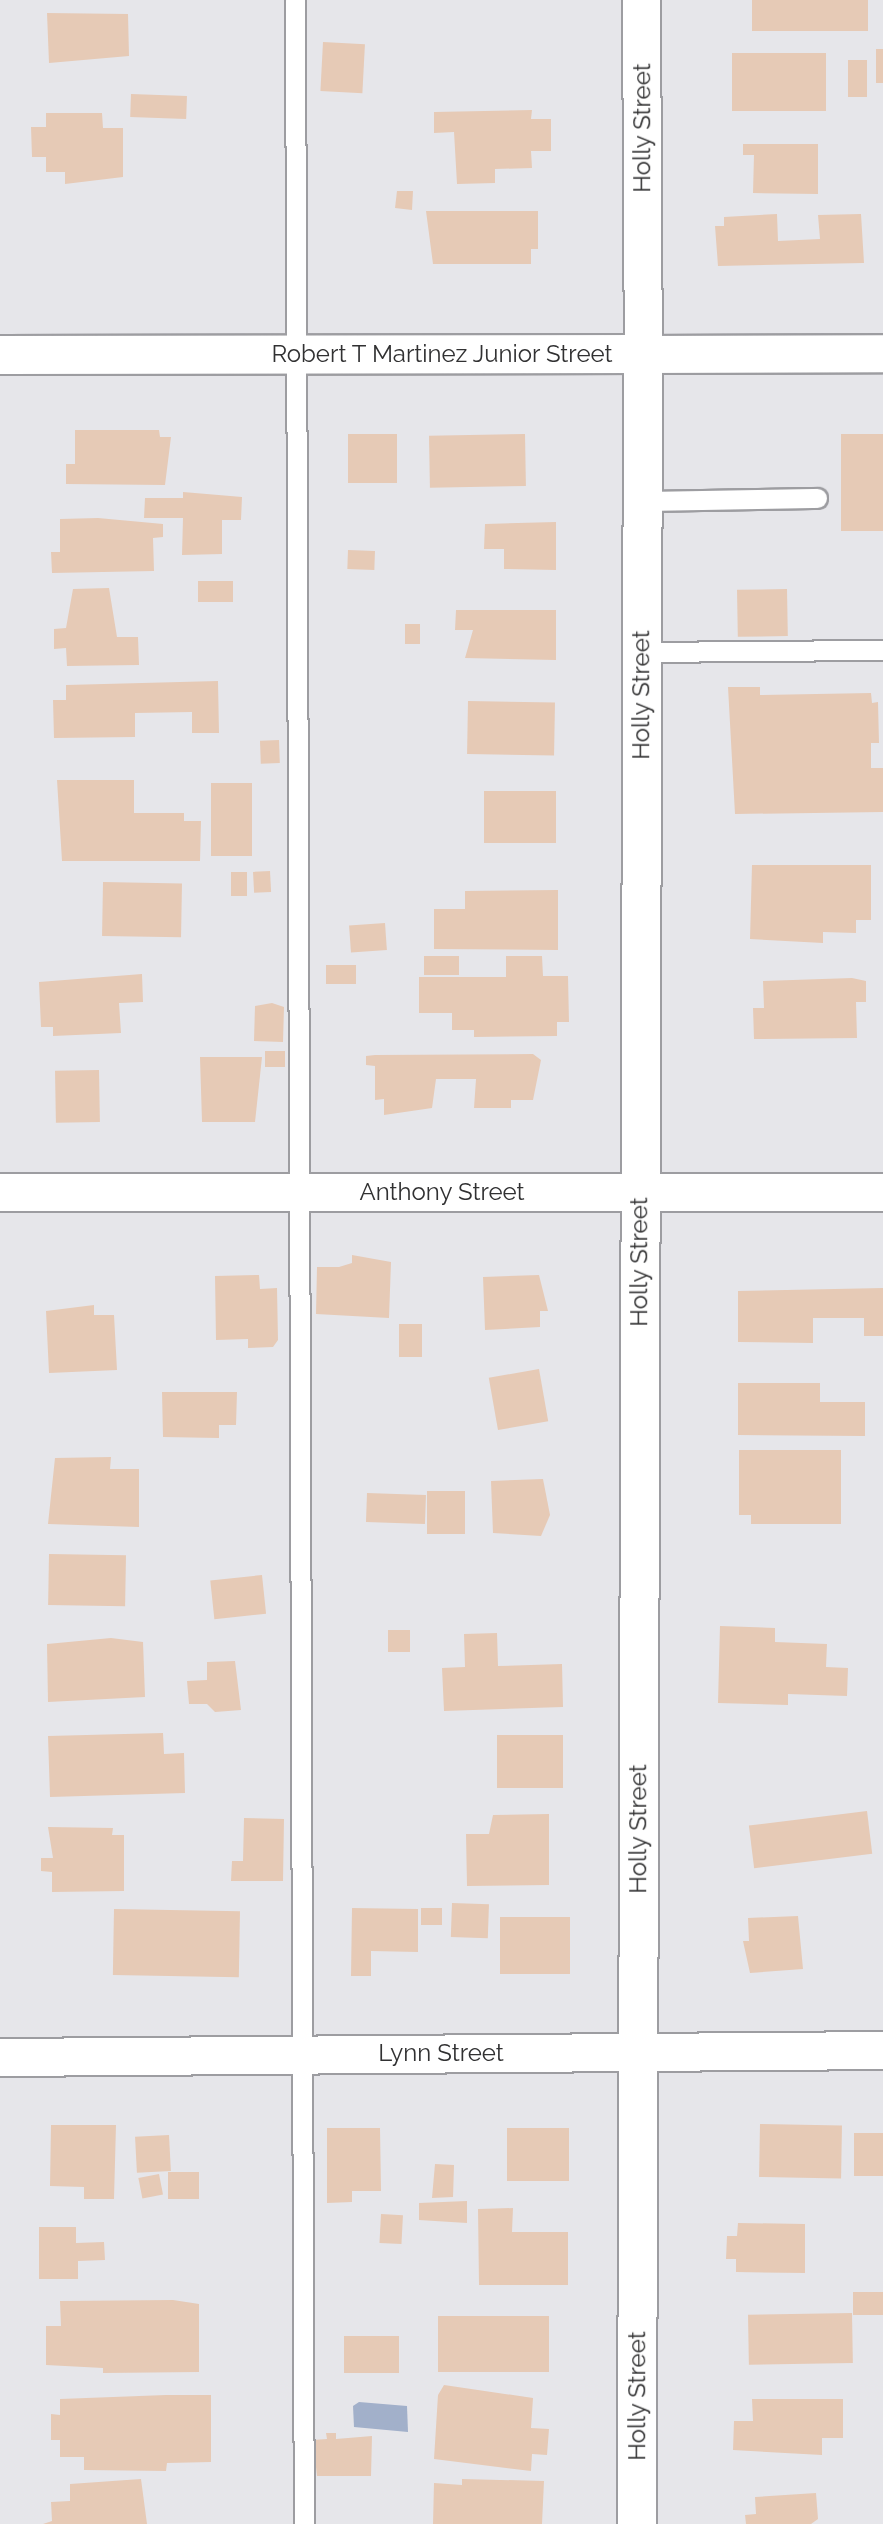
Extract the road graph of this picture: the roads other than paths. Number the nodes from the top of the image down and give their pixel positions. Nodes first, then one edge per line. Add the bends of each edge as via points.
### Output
1 (295, 0) edge
2 (641, 0) edge
3 (883, 353) edge
4 (643, 354) junction
5 (0, 355) edge
6 (296, 355) junction
7 (817, 498) dead end
8 (642, 500) junction
9 (883, 650) edge
10 (642, 652) junction
11 (0, 1192) edge
12 (300, 1192) junction
13 (883, 1192) edge
14 (639, 1193) junction
15 (883, 2050) edge
16 (301, 2052) junction
17 (638, 2054) junction
18 (0, 2057) edge
19 (304, 2524) edge
20 (637, 2524) edge

1 - 6 lane
2 - 4 street, Holly Street
3 - 4 street, Robert T Martinez Junior Street
4 - 6 street, Robert T Martinez Junior Street
4 - 8 street, Holly Street
5 - 6 street, Robert T Martinez Junior Street
6 - 12 lane
7 - 8 lane
8 - 10 street, Holly Street
9 - 10 lane
10 - 14 street, Holly Street
11 - 12 street, Anthony Street
12 - 14 street, Anthony Street
12 - 16 lane
13 - 14 street, Anthony Street
14 - 17 street, Holly Street
15 - 17 street, Lynn Street
16 - 17 street, Lynn Street
16 - 18 street, Lynn Street
16 - 19 lane
17 - 20 street, Holly Street

